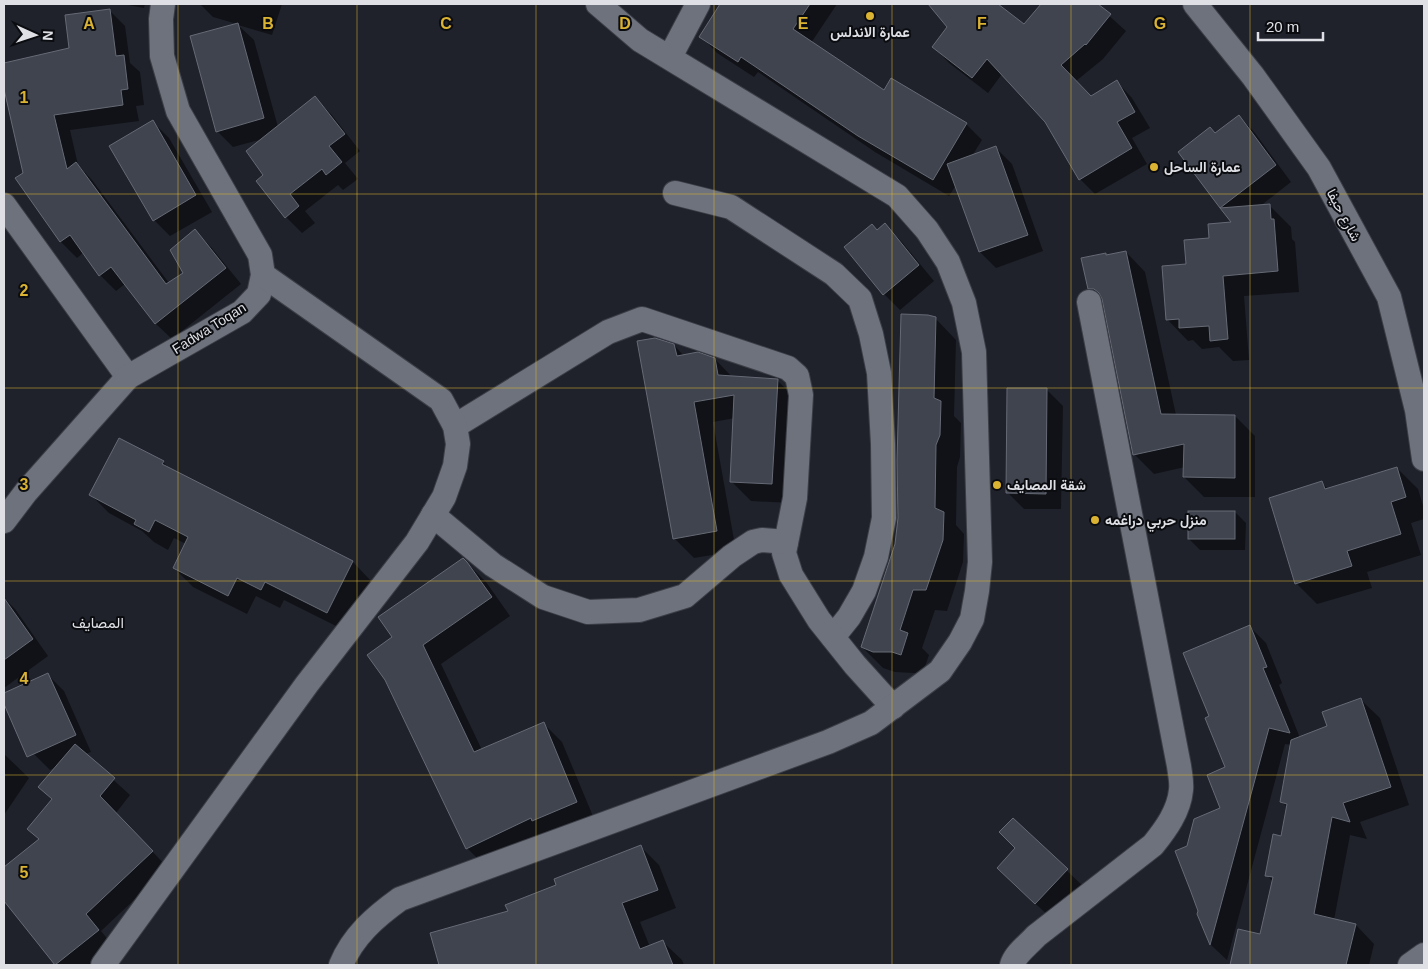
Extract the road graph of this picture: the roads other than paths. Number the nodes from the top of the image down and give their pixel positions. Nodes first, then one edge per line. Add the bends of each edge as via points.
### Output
1 (163, 4) edge
2 (598, 4) edge
3 (698, 4) edge
4 (1195, 4) edge
5 (670, 57) junction
6 (675, 192) dead end
7 (4, 205) edge
8 (12, 228) edge
9 (263, 275) junction
10 (1089, 302) dead end
11 (128, 377) junction
12 (456, 426) junction
13 (1424, 458) edge
14 (433, 515) junction
15 (4, 521) edge
16 (786, 542) junction
17 (833, 637) junction
18 (893, 707) junction
19 (1424, 955) edge
20 (103, 965) edge
21 (340, 965) edge
22 (1012, 965) edge
23 (1410, 965) edge

1 - 9 street via 162,56 178,111 260,255
2 - 5 street via 640,40
3 - 5 street
4 - 13 street, شارع حيفا via 1253,76 1319,168 1389,297 1417,410
5 - 18 street via 897,196 927,230 948,262 964,303 974,352 980,562 977,591 972,619 940,671
6 - 17 street via 731,207 834,274 860,299 872,334 879,373 884,518 876,558 864,591
7 - 8 street
8 - 11 street
9 - 11 street, Fadwa Toqan via 259,294 242,312
9 - 12 street via 441,400
10 - 22 street via 1181,790 1167,828 1153,845 1036,936 1021,950
11 - 15 street, Fadwa Toqan
12 - 14 street via 455,466 444,497
12 - 16 street via 608,332 642,319 788,368 797,376 801,395 795,498
14 - 16 street via 493,565 543,597 588,612 638,610 686,596 753,542
14 - 20 street via 417,542 307,684
16 - 17 street via 784,553 791,575
17 - 18 street
18 - 21 street via 871,724 828,742 400,899 355,939
19 - 23 street

